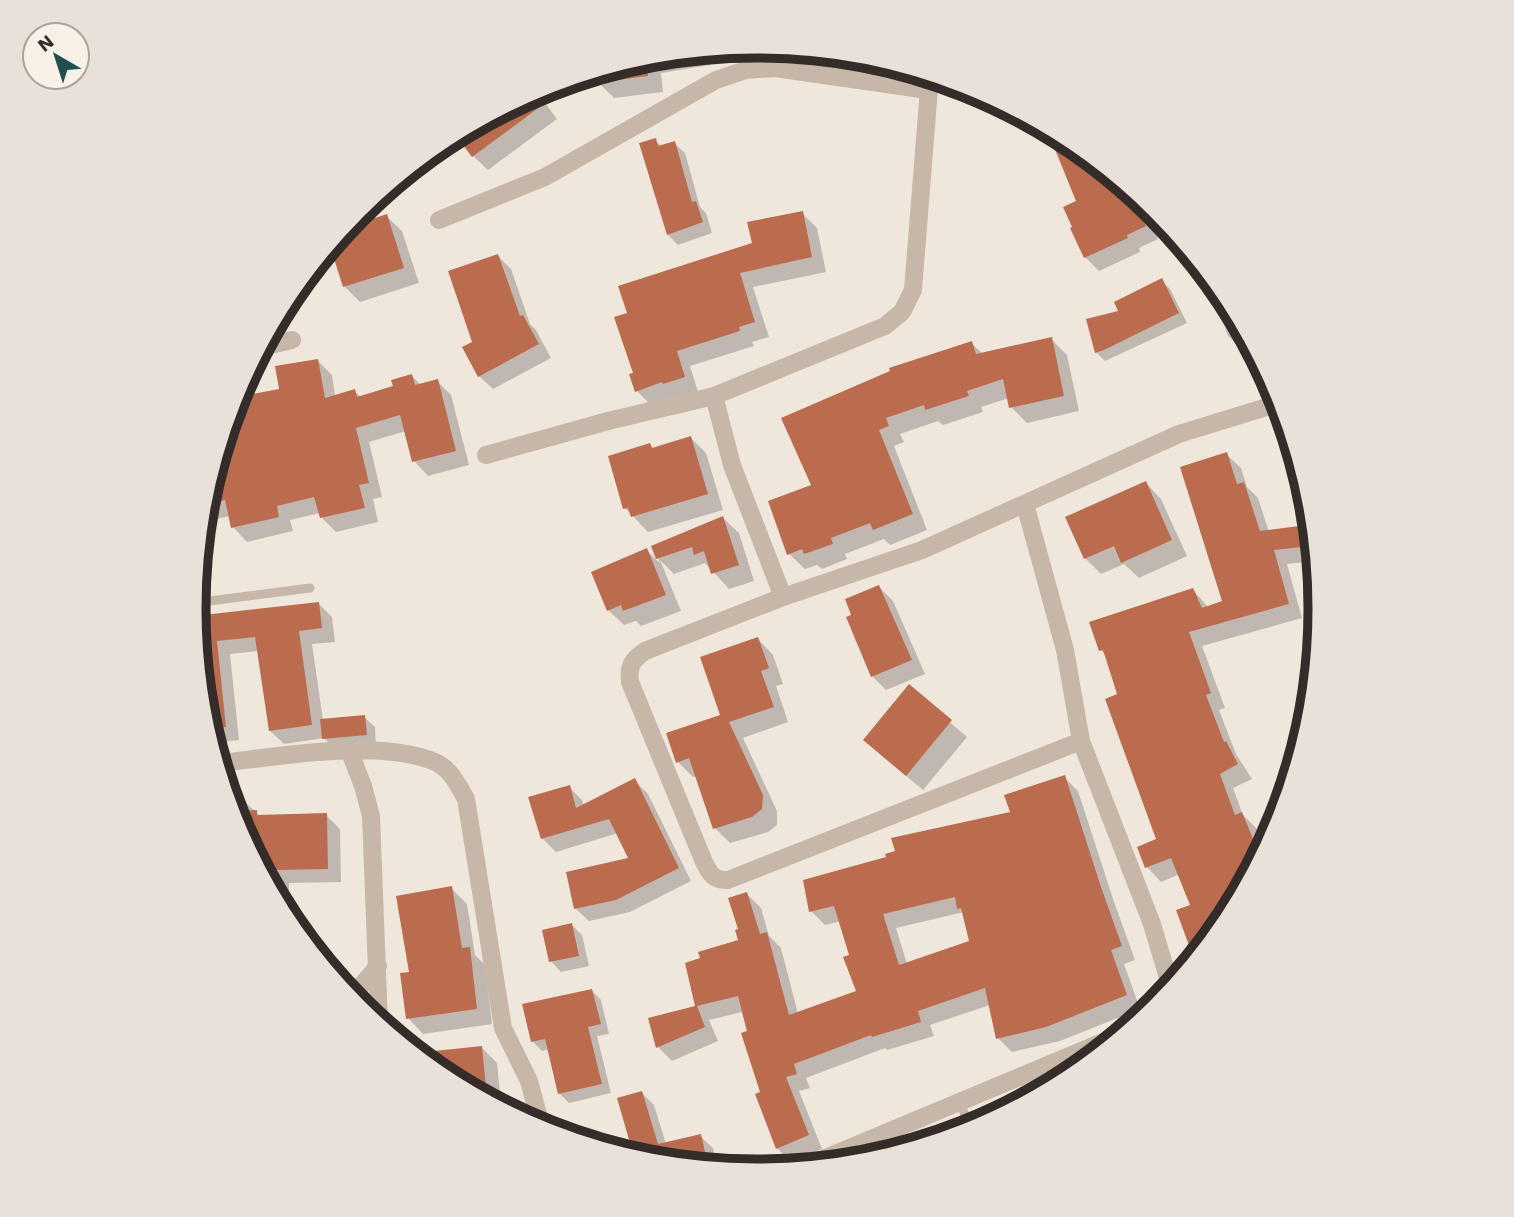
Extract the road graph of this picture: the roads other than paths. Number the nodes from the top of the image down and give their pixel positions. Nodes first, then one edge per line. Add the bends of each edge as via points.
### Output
1 (916, 82) edge
2 (929, 85) edge
3 (439, 220) dead end
4 (292, 340) dead end
5 (274, 344) edge
6 (714, 396) junction
7 (1270, 409) edge
8 (486, 455) dead end
9 (1025, 504) junction
10 (310, 588) dead end
11 (783, 597) junction
12 (206, 601) edge
13 (1081, 741) junction
14 (349, 750) junction
15 (228, 763) edge
16 (378, 966) junction
17 (1167, 976) edge
18 (359, 988) edge
19 (379, 1008) edge
20 (1086, 1049) edge
21 (960, 1103) junction
22 (538, 1113) edge
23 (966, 1118) edge
24 (836, 1154) edge

1 - 3 street via 775,68 746,70 716,79 545,177
2 - 6 street via 913,290 902,312 885,326
4 - 5 street
6 - 8 street
6 - 11 street via 732,465
7 - 9 street via 1179,434
9 - 11 street via 922,550
9 - 13 street via 1065,650
10 - 12 lane
11 - 13 street via 645,651 629,669 630,682 715,879 728,880
13 - 17 street
14 - 15 street
14 - 16 street via 371,816
14 - 22 street via 405,754 437,762 451,774 466,799 503,1028 529,1081
16 - 18 street
16 - 19 street
20 - 21 street
21 - 23 lane
21 - 24 street

